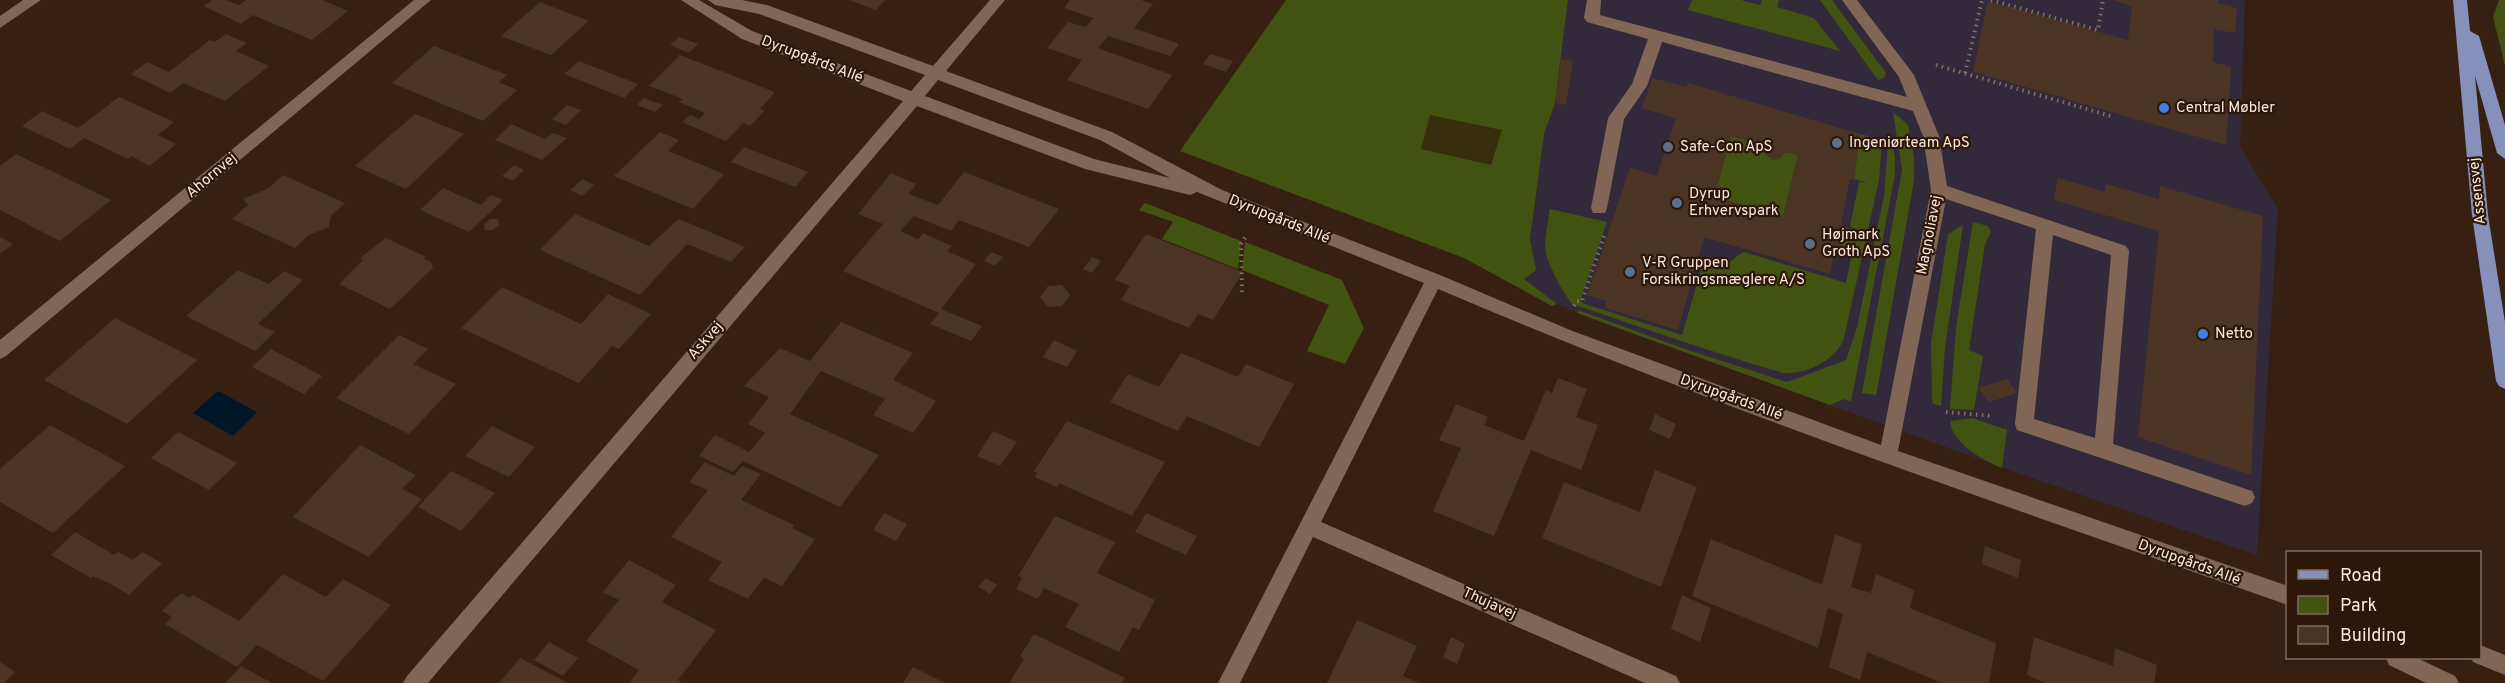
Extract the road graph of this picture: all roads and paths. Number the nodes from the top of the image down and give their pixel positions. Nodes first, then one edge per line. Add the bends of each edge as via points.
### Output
1 (25, 0) edge
2 (34, 0) edge
3 (424, 0) edge
4 (688, 0) edge
5 (715, 0) edge
6 (998, 0) edge
7 (1594, 0) edge
8 (1849, 0) edge
9 (1982, 0) edge
10 (1991, 0) edge
11 (2103, 0) edge
12 (2461, 0) edge
13 (0, 21) edge
14 (1657, 35) junction
15 (1931, 63) dead end
16 (936, 73) junction
17 (1965, 74) junction
18 (914, 99) junction
19 (1921, 107) junction
20 (2114, 117) dead end
21 (2505, 153) edge
22 (1939, 190) junction
23 (1215, 195) junction
24 (1599, 208) joint
25 (1259, 212) junction
26 (2045, 226) junction
27 (1434, 280) junction
28 (1242, 291) dead end
29 (1568, 314) dead end
30 (0, 351) edge
31 (2505, 381) edge
32 (1946, 412) dead end
33 (2024, 424) junction
34 (2103, 449) junction
35 (1888, 456) junction
36 (2244, 497) dead end
37 (1309, 526) junction
38 (2253, 586) junction
39 (2286, 595) edge
40 (2286, 602) edge
41 (2481, 655) edge
42 (2400, 659) edge
43 (2505, 664) edge
44 (414, 683) edge
45 (1229, 683) edge
46 (1669, 683) edge
47 (2448, 683) edge

1 - 13 street
2 - 13 street
3 - 30 street, Ahornvej
4 - 18 street, Dyrupgårds Allé via 747,35
5 - 16 street, Dyrupgårds Allé via 762,9
6 - 16 street, Askvej
7 - 14 street via 1592,18
8 - 19 street, Magnoliavej via 1906,75
9 - 17 path
10 - 11 path via 2098,30
12 - 21 main road, Assensvej
12 - 31 main road, Assensvej via 2480,215
14 - 19 street
14 - 24 street via 1639,87 1616,118
15 - 17 path
16 - 18 street, Askvej
16 - 23 street, Dyrupgårds Allé via 1106,136
17 - 20 path
18 - 23 street, Dyrupgårds Allé via 1091,165
18 - 44 street, Askvej
19 - 22 street, Magnoliavej via 1931,136
22 - 26 street
22 - 35 street, Magnoliavej
23 - 25 street, Dyrupgårds Allé
24 - 29 path via 1610,222 1582,301 1577,301
25 - 27 street, Dyrupgårds Allé
25 - 28 path via 1242,244
26 - 33 street
26 - 34 street via 2120,251
27 - 35 street, Dyrupgårds Allé via 1564,335
27 - 37 street
32 - 33 path via 1984,414
33 - 34 street
34 - 36 street
35 - 38 street, Dyrupgårds Allé
37 - 45 street
37 - 46 street, Thujavej
38 - 39 street, Dyrupgårds Allé
38 - 40 street, Dyrupgårds Allé
41 - 43 street
42 - 47 street

